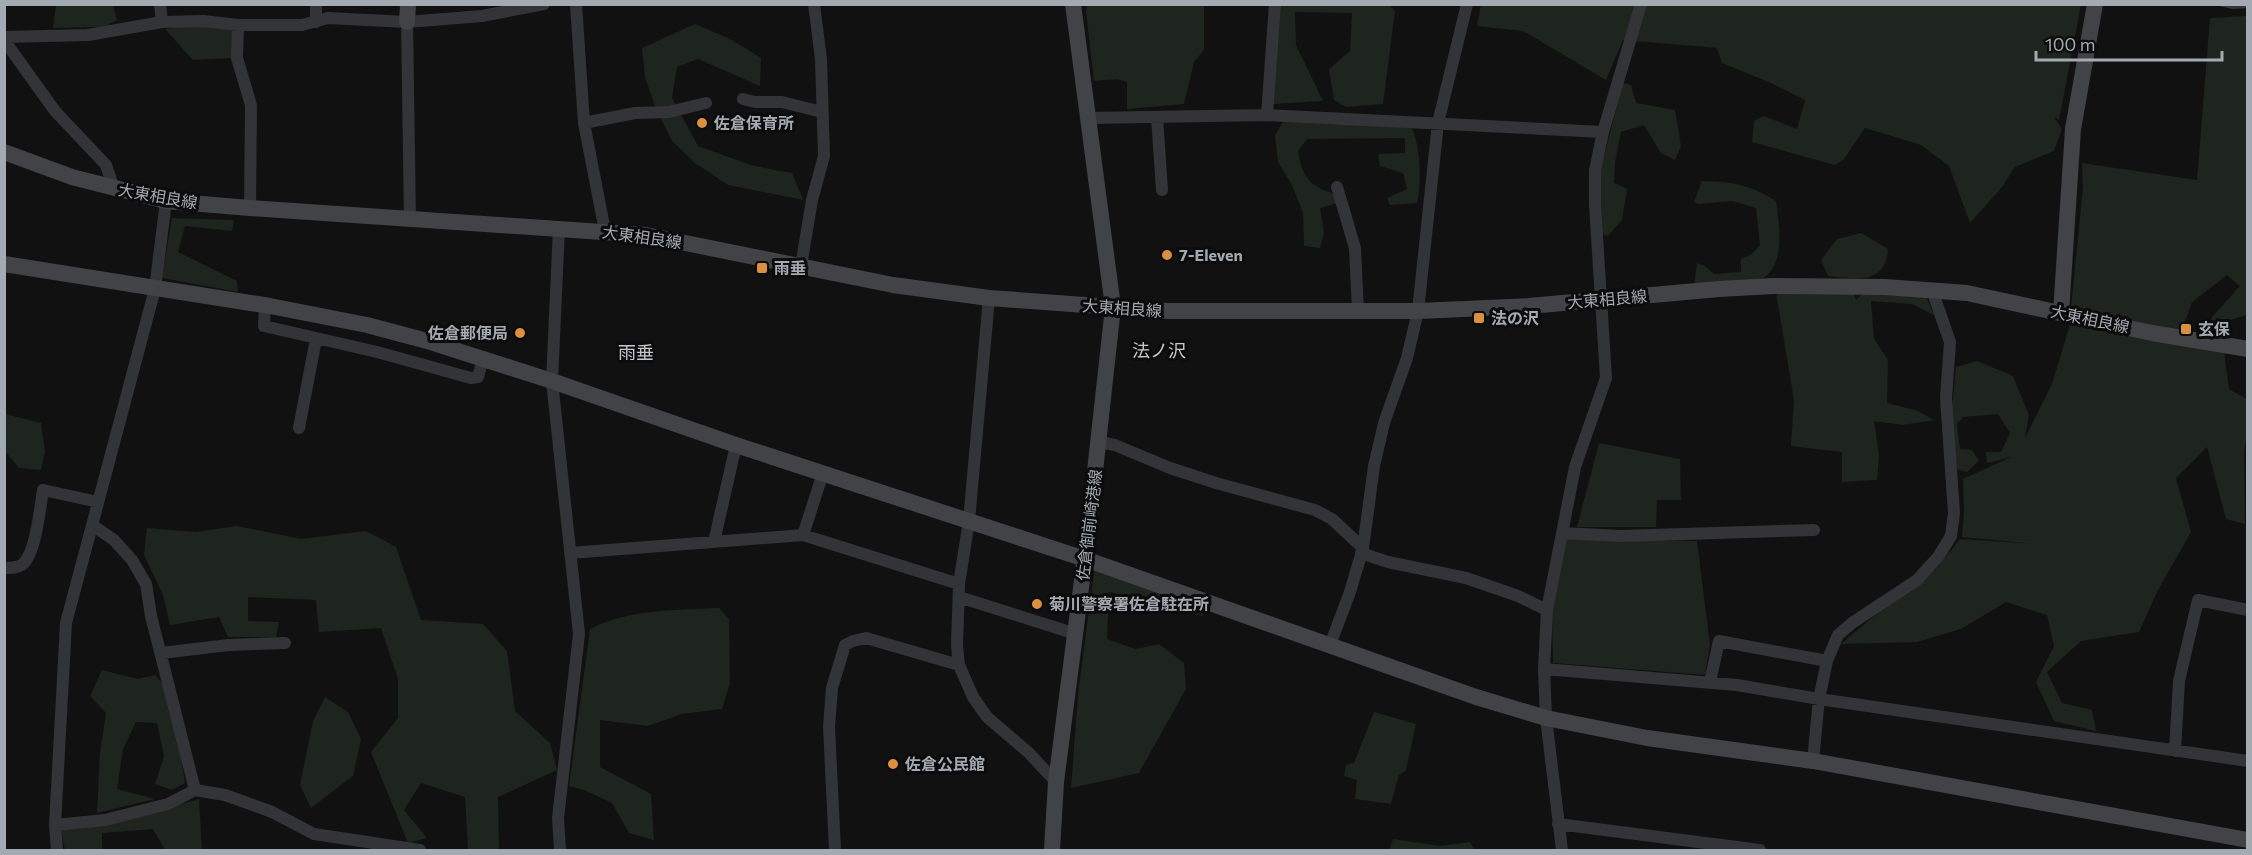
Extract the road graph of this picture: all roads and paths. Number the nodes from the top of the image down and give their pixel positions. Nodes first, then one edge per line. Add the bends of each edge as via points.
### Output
1 (160, 4) edge
2 (316, 4) edge
3 (408, 4) edge
4 (544, 4) edge
5 (576, 4) edge
6 (814, 4) edge
7 (1073, 4) edge
8 (1275, 4) edge
9 (1467, 4) edge
10 (1641, 4) edge
11 (2095, 4) edge
12 (162, 22) junction
13 (316, 22) junction
14 (407, 22) junction
15 (238, 25) junction
16 (4, 38) edge
17 (743, 99) dead end
18 (706, 103) dead end
19 (822, 112) junction
20 (1267, 115) junction
21 (1157, 117) junction
22 (1089, 118) junction
23 (584, 123) junction
24 (1438, 123) junction
25 (1603, 132) junction
26 (4, 152) edge
27 (1337, 187) dead end
28 (114, 189) junction
29 (1162, 190) dead end
30 (166, 201) junction
31 (250, 208) junction
32 (411, 219) junction
33 (559, 228) junction
34 (605, 231) junction
35 (4, 264) edge
36 (801, 266) junction
37 (155, 289) junction
38 (1932, 290) junction
39 (989, 298) junction
40 (1600, 299) junction
41 (264, 305) junction
42 (1113, 307) junction
43 (1358, 310) junction
44 (1418, 310) junction
45 (2061, 313) junction
46 (316, 339) junction
47 (2247, 350) edge
48 (483, 359) junction
49 (552, 381) junction
50 (299, 428) dead end
51 (1099, 442) junction
52 (736, 445) junction
53 (823, 473) junction
54 (98, 502) junction
55 (969, 520) junction
56 (92, 525) junction
57 (1814, 530) dead end
58 (1562, 533) junction
59 (803, 535) junction
60 (714, 542) junction
61 (1362, 551) junction
62 (570, 553) junction
63 (1085, 559) junction
64 (4, 568) edge
65 (959, 584) junction
66 (959, 597) junction
67 (1547, 610) junction
68 (2247, 610) edge
69 (1076, 634) junction
70 (285, 643) dead end
71 (1330, 645) junction
72 (160, 653) junction
73 (1827, 661) junction
74 (959, 665) junction
75 (1544, 669) junction
76 (1710, 682) junction
77 (1819, 699) junction
78 (1546, 718) junction
79 (2175, 752) junction
80 (1813, 761) junction
81 (2247, 761) edge
82 (1056, 782) junction
83 (195, 790) junction
84 (1558, 824) junction
85 (55, 825) junction
86 (2247, 840) edge
87 (346, 845) edge
88 (57, 850) edge
89 (420, 850) edge
90 (560, 850) edge
91 (835, 850) edge
92 (1052, 850) edge
93 (1562, 850) edge
94 (1760, 850) edge

1 - 12 street
2 - 13 street
3 - 14 street
4 - 14 street via 482,16
5 - 23 street
6 - 19 street
7 - 22 street, 佐倉御前崎港線
8 - 20 street
9 - 24 street
10 - 25 street
11 - 45 street via 2073,129
12 - 15 street
12 - 16 street via 88,34
13 - 14 street via 328,18
13 - 15 street
14 - 32 street
15 - 31 street via 237,58 250,105
16 - 28 street via 55,111 106,165
17 - 19 street via 782,102
18 - 23 street
19 - 36 street via 824,156
20 - 21 street
20 - 24 street
21 - 22 street
21 - 29 street
22 - 42 street, 佐倉御前崎港線
23 - 34 street
24 - 25 street
24 - 44 street
25 - 40 street via 1595,170
26 - 28 street, 大東相良線
27 - 43 street via 1355,248
28 - 30 street, 大東相良線
30 - 31 street, 大東相良線
30 - 37 street
31 - 32 street, 大東相良線
32 - 33 street, 大東相良線
33 - 34 street, 大東相良線
33 - 49 street
34 - 36 street, 大東相良線 via 646,235
35 - 37 street
36 - 39 street, 大東相良線 via 893,285
37 - 41 street
37 - 54 street
38 - 40 street, 大東相良線 via 1773,286
38 - 45 street, 大東相良線 via 1967,293
38 - 73 street via 1950,342 1946,398 1954,513 1951,536 1917,580 1838,635
39 - 42 street, 大東相良線
39 - 55 street
40 - 44 street, 大東相良線
40 - 58 street via 1606,378 1575,467
41 - 46 street via 264,326
41 - 48 street via 367,325
42 - 43 street, 大東相良線 via 1168,311
42 - 51 street, 佐倉御前崎港線
43 - 44 street, 大東相良線
44 - 61 street via 1374,466
45 - 47 street, 大東相良線
46 - 48 street via 471,378 478,377
46 - 50 street
48 - 49 street
49 - 52 street
49 - 62 street
51 - 61 street via 1204,479 1316,510 1332,519
51 - 63 street, 佐倉御前崎港線
52 - 53 street
52 - 60 street
53 - 55 street
53 - 59 street
54 - 56 street
54 - 64 street via 43,490 31,551 23,564
55 - 63 street
55 - 65 street
56 - 72 street via 114,540 146,584
56 - 85 street via 66,623
57 - 58 street via 1620,536
58 - 67 street
59 - 60 street
59 - 65 street
60 - 62 street
61 - 67 street via 1388,562 1466,578
61 - 71 street
62 - 90 street via 579,634 558,818
63 - 69 street, 佐倉御前崎港線
63 - 71 street
65 - 66 street
66 - 69 street
66 - 74 street
67 - 75 street
68 - 79 street via 2198,600 2179,681
69 - 82 street, 佐倉御前崎港線
70 - 72 street
71 - 78 street
72 - 83 street
73 - 76 street via 1719,641
73 - 77 street
74 - 82 street via 987,717
74 - 91 street via 866,638 845,645 832,688 829,727
75 - 76 street
75 - 78 street
76 - 77 street
77 - 79 street
77 - 80 street
78 - 80 street via 1647,738
78 - 84 street
79 - 81 street
80 - 86 street
82 - 92 street, 佐倉御前崎港線
83 - 85 street via 168,804 126,815
83 - 87 street via 225,795 272,812
84 - 93 street
84 - 94 street
85 - 88 street
87 - 89 street

